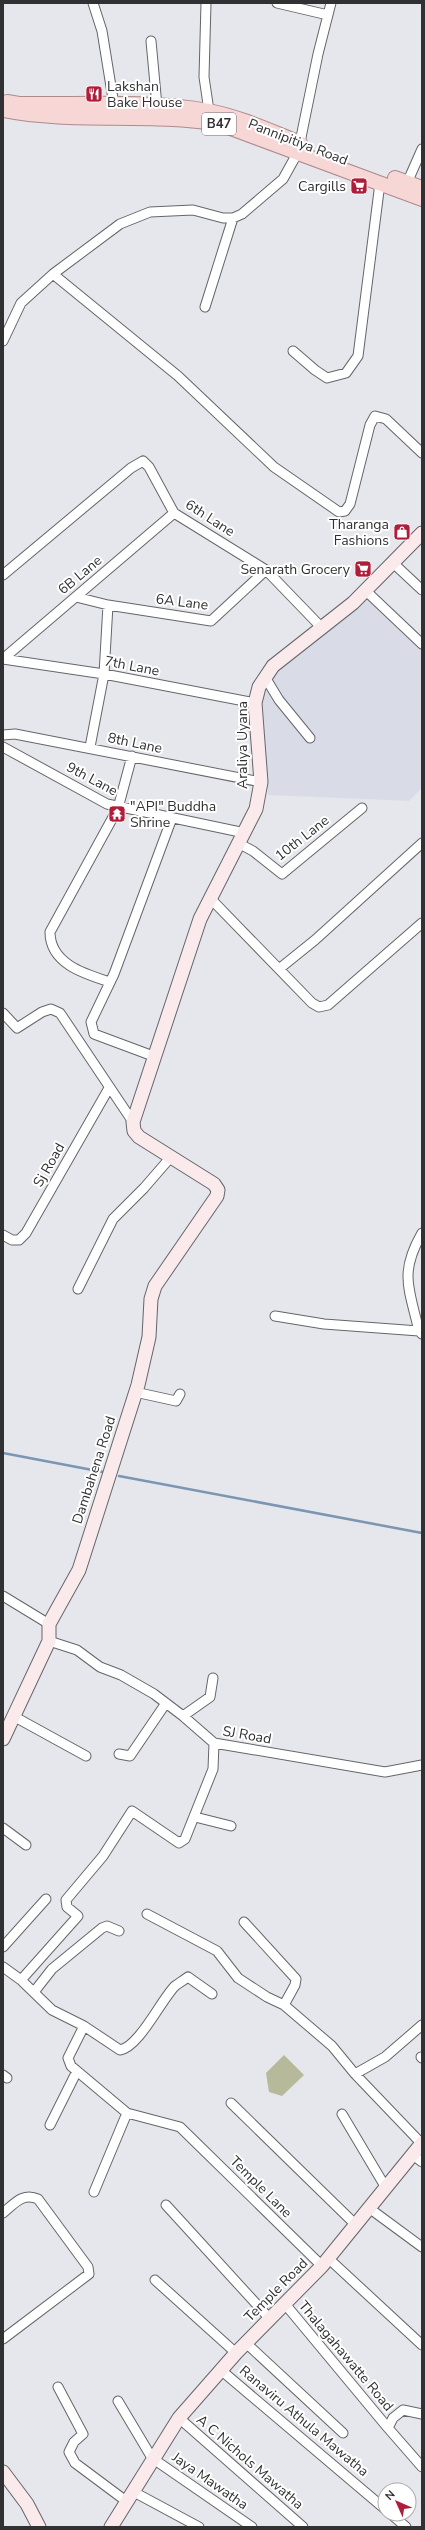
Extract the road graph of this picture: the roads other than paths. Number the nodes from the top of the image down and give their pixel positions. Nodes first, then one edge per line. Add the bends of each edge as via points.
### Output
1 (93, 3) edge
2 (206, 3) edge
3 (277, 3) edge
4 (331, 3) edge
5 (328, 15) junction
6 (151, 42) dead end
7 (3, 101) edge
8 (114, 106) junction
9 (157, 106) junction
10 (3, 110) edge
11 (209, 111) junction
12 (299, 147) junction
13 (422, 149) edge
14 (380, 183) junction
15 (407, 183) junction
16 (422, 188) edge
17 (422, 199) edge
18 (233, 218) junction
19 (53, 274) junction
20 (205, 307) dead end
21 (3, 341) edge
22 (293, 351) dead end
23 (422, 453) edge
24 (174, 513) junction
25 (422, 533) edge
26 (392, 562) junction
27 (266, 570) junction
28 (3, 575) edge
29 (365, 590) junction
30 (422, 590) edge
31 (76, 597) junction
32 (108, 605) junction
33 (322, 628) junction
34 (422, 644) edge
35 (3, 658) edge
36 (104, 674) junction
37 (266, 677) junction
38 (255, 703) junction
39 (3, 735) edge
40 (310, 738) dead end
41 (3, 747) edge
42 (90, 747) junction
43 (132, 756) junction
44 (261, 782) junction
45 (118, 808) junction
46 (362, 808) dead end
47 (172, 818) junction
48 (242, 838) junction
49 (422, 843) edge
50 (210, 898) junction
51 (422, 923) edge
52 (278, 969) junction
53 (110, 982) junction
54 (3, 1013) edge
55 (153, 1056) junction
56 (109, 1088) junction
57 (133, 1122) junction
58 (170, 1158) junction
59 (422, 1233) edge
60 (3, 1235) edge
61 (78, 1289) dead end
62 (275, 1316) dead end
63 (420, 1332) edge
64 (135, 1392) junction
65 (180, 1394) dead end
66 (3, 1596) edge
67 (49, 1624) junction
68 (49, 1641) junction
69 (213, 1678) dead end
70 (166, 1703) junction
71 (183, 1716) junction
72 (15, 1717) junction
73 (3, 1739) edge
74 (214, 1743) junction
75 (119, 1754) dead end
76 (86, 1756) dead end
77 (422, 1765) edge
78 (195, 1817) junction
79 (231, 1826) dead end
80 (3, 1828) edge
81 (26, 1845) dead end
82 (46, 1899) dead end
83 (147, 1914) dead end
84 (244, 1922) dead end
85 (119, 1931) dead end
86 (3, 1947) edge
87 (3, 1967) edge
88 (21, 1980) junction
89 (34, 1992) junction
90 (212, 1994) dead end
91 (284, 2005) junction
92 (422, 2025) edge
93 (84, 2026) junction
94 (77, 2071) junction
95 (356, 2074) junction
96 (231, 2103) dead end
97 (127, 2113) junction
98 (342, 2114) dead end
99 (50, 2125) dead end
100 (422, 2143) edge
101 (417, 2158) edge
102 (386, 2188) junction
103 (94, 2192) dead end
104 (166, 2205) dead end
105 (369, 2208) junction
106 (3, 2213) edge
107 (356, 2225) junction
108 (422, 2247) edge
109 (325, 2262) junction
110 (155, 2280) dead end
111 (285, 2304) junction
112 (270, 2319) junction
113 (3, 2339) edge
114 (246, 2343) junction
115 (422, 2345) edge
116 (236, 2353) junction
117 (222, 2371) junction
118 (58, 2388) dead end
119 (118, 2401) dead end
120 (422, 2414) edge
121 (179, 2418) junction
122 (388, 2428) junction
123 (343, 2434) dead end
124 (152, 2458) junction
125 (422, 2466) edge
126 (3, 2472) edge
127 (129, 2496) junction
128 (377, 2502) edge
129 (39, 2527) edge
130 (111, 2527) edge
131 (199, 2527) edge
132 (252, 2527) edge
133 (303, 2527) edge

1 - 8 street via 102,31
2 - 11 street via 204,77
3 - 5 street
4 - 5 street
5 - 12 street
6 - 9 street
7 - 8 main road, Pannipitiya Road / B47 via 19,104
8 - 9 main road, Pannipitiya Road / B47
9 - 11 main road, Pannipitiya Road / B47
10 - 12 main road, Pannipitiya Road / B47 via 32,116 187,119 220,124
11 - 12 main road, Pannipitiya Road / B47 via 250,123
12 - 14 main road, Pannipitiya Road / B47
12 - 15 main road, Pannipitiya Road / B47
12 - 18 street via 283,179 242,214
13 - 15 street
14 - 17 main road, Pannipitiya Road / B47
14 - 22 street via 358,356 346,373 327,378
15 - 16 main road, Pannipitiya Road / B47
18 - 19 street via 193,210 150,212 120,224
18 - 20 street
19 - 21 street via 21,303
19 - 23 street via 178,376 274,467 339,512 345,511 350,504 370,425 375,416 386,419
24 - 27 street, 6th Lane
24 - 28 street, 6th Lane via 149,467 143,462 137,463
24 - 31 street, 6B Lane
25 - 26 street, Araliya Uyana
26 - 29 street, Araliya Uyana
26 - 30 street
27 - 32 street, 6A Lane via 211,621
27 - 33 street, 6th Lane
29 - 33 street, Araliya Uyana
29 - 34 street
31 - 32 street, 6A Lane
31 - 35 street, 6B Lane
32 - 36 street
33 - 37 street, Araliya Uyana via 273,666
35 - 36 street, 7th Lane
36 - 38 street, 7th Lane
36 - 42 street
37 - 38 street, Araliya Uyana via 259,687
37 - 40 street via 279,700
38 - 44 street, Araliya Uyana
39 - 42 street, 8th Lane via 14,734
41 - 45 street, 9th Lane
42 - 43 street, 8th Lane
43 - 44 street, 8th Lane
43 - 45 street
44 - 48 street, Araliya Uyana via 256,809
45 - 47 street, 9th Lane
45 - 53 street via 50,932 50,941 62,960 76,971
46 - 48 street, 10th Lane via 282,874 253,851
47 - 48 street, 9th Lane
47 - 53 street
48 - 50 street, Araliya Uyana
49 - 52 street via 315,940
50 - 52 street
50 - 55 street, Araliya Uyana via 200,919
51 - 52 street via 328,1005 319,1007 312,1003
53 - 55 street via 91,1022 94,1034
54 - 56 street via 17,1028 42,1012 51,1009 60,1013
55 - 57 street, Araliya Uyana
56 - 57 street
56 - 60 street, Sj Road via 26,1233 19,1240 12,1240
57 - 58 street, Dambahena Road via 134,1131 139,1137
58 - 61 street via 112,1219
58 - 64 street, Dambahena Road via 214,1184 218,1190 207,1212 155,1286 151,1299 149,1338
59 - 63 street via 411,1252 407,1266 410,1292
62 - 63 street via 324,1324
64 - 65 street via 176,1401
64 - 67 street, Dambahena Road via 79,1570
66 - 67 street
67 - 68 street, Dambahena Road
68 - 70 street, SJ Road via 77,1650 100,1667 121,1675
68 - 72 street, Dambahena Road
69 - 71 street via 210,1697
70 - 71 street, SJ Road
70 - 75 street via 130,1756
71 - 74 street, SJ Road
72 - 73 street, Dambahena Road
72 - 76 street
74 - 77 street, SJ Road via 385,1772
74 - 78 street via 213,1769
78 - 79 street
78 - 88 street via 185,1839 179,1843 132,1811 103,1856 66,1900 67,1907 78,1916
80 - 81 street
82 - 86 street
83 - 91 street via 217,1951 238,1978 267,1998
84 - 91 street via 296,1979
85 - 89 street via 107,1926 102,1928 52,1969
87 - 88 street
88 - 89 street
89 - 93 street via 52,2010
90 - 93 street via 188,1977 175,1986 146,2028 125,2050 120,2050
91 - 95 street via 332,2046
92 - 95 street via 386,2057
93 - 94 street via 68,2058
94 - 97 street
94 - 99 street
95 - 100 street
96 - 107 street
97 - 103 street
97 - 109 street, Temple Lane via 180,2127
98 - 102 street
100 - 101 street, Temple Road
101 - 102 street, Temple Road
102 - 105 street, Temple Road
104 - 112 street
105 - 107 street, Temple Road
105 - 108 street
106 - 113 street via 22,2198 30,2196 38,2199 88,2267 89,2274
107 - 109 street, Temple Road
109 - 111 street, Temple Road
109 - 115 street
110 - 116 street
111 - 112 street, Temple Road
111 - 122 street, Thalagahawatte Road
112 - 114 street, Temple Road
114 - 116 street, Temple Road
114 - 123 street
116 - 117 street, Temple Road
117 - 121 street, Temple Road
117 - 128 street, Ranaviru Athula Mawatha
118 - 127 street via 83,2434 74,2442 69,2452 75,2463
119 - 124 street
120 - 122 street, Thalagahawatte Road via 402,2410 393,2418
121 - 124 street, Temple Road
121 - 133 street, A C Nichols Mawatha
122 - 125 street
124 - 127 street, Temple Road
124 - 132 street, Jaya Mawatha
126 - 129 street via 27,2504
127 - 130 street, Temple Road
127 - 131 street

